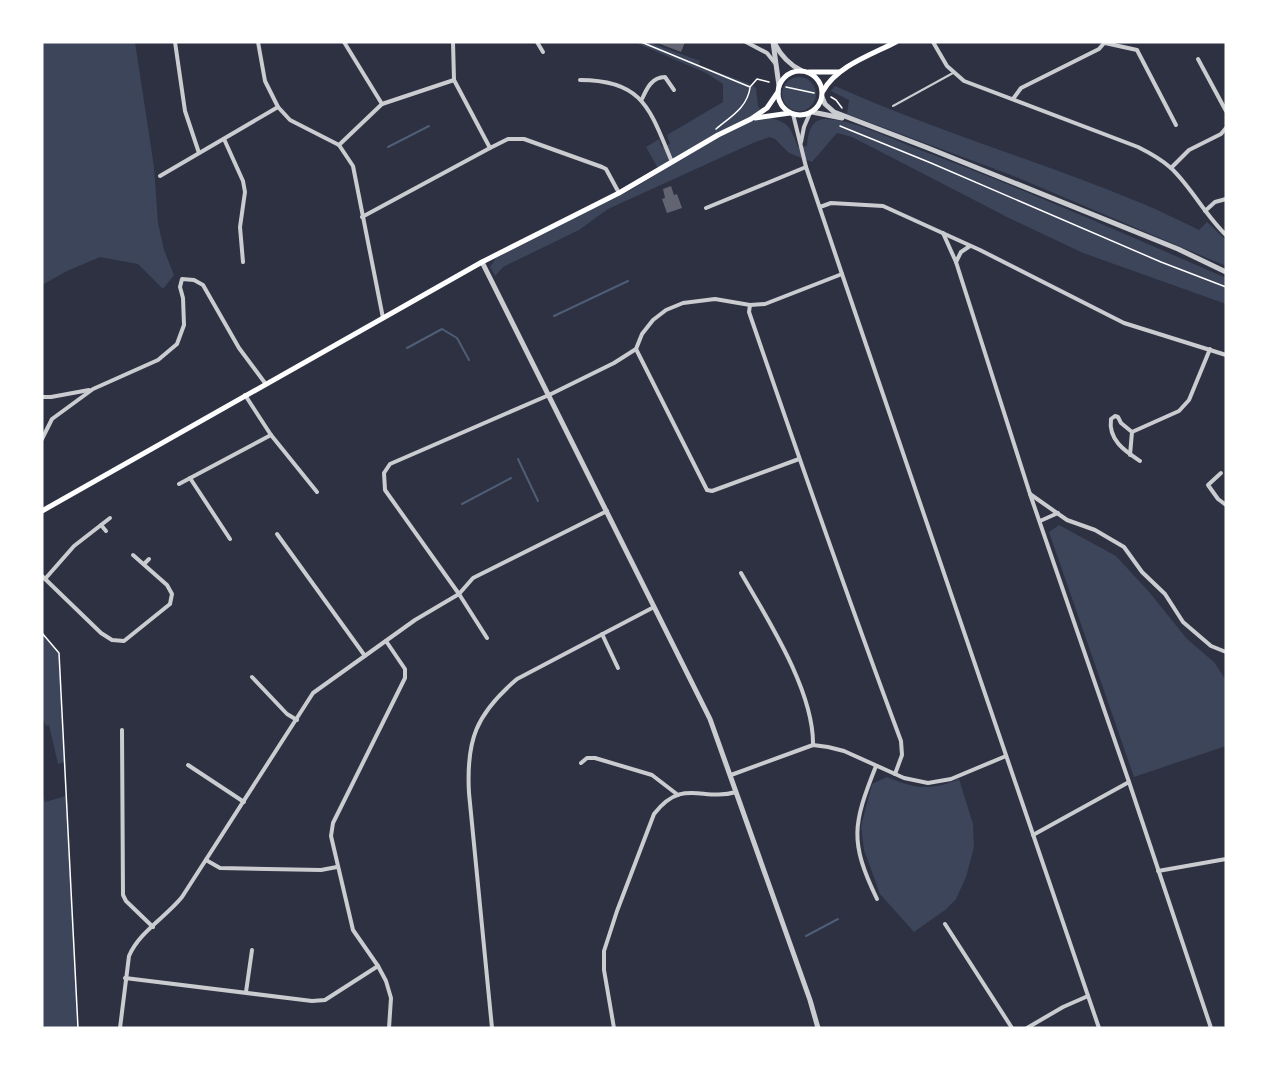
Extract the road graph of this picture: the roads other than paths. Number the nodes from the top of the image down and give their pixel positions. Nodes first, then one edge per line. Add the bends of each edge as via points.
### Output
1 (175, 42) edge
2 (258, 42) edge
3 (344, 42) edge
4 (453, 42) edge
5 (537, 42) edge
6 (746, 42) edge
7 (774, 42) edge
8 (896, 42) edge
9 (933, 42) edge
10 (1105, 43) edge
11 (886, 44) edge
12 (543, 52) dead end
13 (1198, 59) dead end
14 (776, 63) junction
15 (840, 71) junction
16 (803, 72) junction
17 (952, 73) junction
18 (454, 80) junction
19 (580, 80) dead end
20 (781, 88) junction
21 (674, 90) dead end
22 (822, 95) junction
23 (642, 99) junction
24 (1013, 99) junction
25 (382, 104) junction
26 (893, 106) dead end
27 (278, 108) junction
28 (1226, 111) edge
29 (811, 112) junction
30 (792, 114) junction
31 (751, 119) junction
32 (856, 121) junction
33 (1176, 124) dead end
34 (1226, 128) edge
35 (224, 139) junction
36 (801, 143) junction
37 (339, 145) junction
38 (489, 148) junction
39 (199, 153) junction
40 (672, 162) junction
41 (806, 167) junction
42 (1171, 168) junction
43 (160, 176) dead end
44 (619, 193) junction
45 (1226, 199) edge
46 (820, 207) junction
47 (706, 208) dead end
48 (1205, 211) junction
49 (362, 217) junction
50 (943, 233) junction
51 (1226, 235) edge
52 (970, 246) junction
53 (243, 262) dead end
54 (482, 262) junction
55 (956, 262) junction
56 (1226, 272) edge
57 (842, 274) junction
58 (750, 305) junction
59 (382, 318) junction
60 (636, 349) junction
61 (1209, 349) junction
62 (1226, 355) edge
63 (265, 383) junction
64 (93, 389) junction
65 (245, 394) junction
66 (549, 395) junction
67 (42, 397) edge
68 (1132, 432) junction
69 (271, 435) junction
70 (42, 439) edge
71 (1130, 455) junction
72 (799, 459) junction
73 (1140, 461) dead end
74 (1221, 473) dead end
75 (190, 478) junction
76 (179, 484) dead end
77 (317, 492) dead end
78 (1030, 494) junction
79 (1226, 505) edge
80 (42, 511) edge
81 (607, 511) junction
82 (1058, 513) junction
83 (110, 518) dead end
84 (1040, 521) junction
85 (101, 525) junction
86 (106, 531) dead end
87 (277, 534) dead end
88 (230, 539) dead end
89 (134, 555) dead end
90 (149, 559) dead end
91 (144, 564) junction
92 (741, 573) dead end
93 (44, 578) edge
94 (459, 594) junction
95 (655, 607) junction
96 (602, 634) junction
97 (487, 638) dead end
98 (386, 641) junction
99 (1226, 652) edge
100 (364, 656) junction
101 (618, 668) dead end
102 (252, 677) dead end
103 (297, 720) junction
104 (122, 730) dead end
105 (813, 745) junction
106 (1006, 756) junction
107 (581, 763) dead end
108 (189, 765) dead end
109 (876, 766) junction
110 (895, 774) junction
111 (731, 775) junction
112 (1130, 782) junction
113 (737, 792) junction
114 (678, 795) junction
115 (244, 802) junction
116 (1033, 835) junction
117 (1226, 859) edge
118 (206, 860) junction
119 (337, 867) junction
120 (1158, 871) junction
121 (877, 899) dead end
122 (945, 924) dead end
123 (153, 927) junction
124 (252, 950) dead end
125 (378, 966) junction
126 (125, 978) junction
127 (246, 992) junction
128 (1088, 996) junction
129 (120, 1028) edge
130 (389, 1028) edge
131 (492, 1028) edge
132 (614, 1028) edge
133 (818, 1028) edge
134 (1012, 1028) edge
135 (1027, 1028) edge
136 (1099, 1028) edge
137 (1211, 1028) edge

1 - 39 street via 185,111
2 - 27 street via 266,81
3 - 25 street
4 - 18 street
5 - 12 street
6 - 14 street via 767,53
7 - 14 street
7 - 16 street via 782,56
8 - 11 main road
9 - 17 street
10 - 24 street via 1021,88
10 - 33 street via 1137,50
11 - 15 main road
13 - 28 street
14 - 20 street
15 - 16 main road
15 - 22 main road
16 - 20 main road via 788,75
16 - 22 main road via 814,77
17 - 24 street
17 - 26 lane
18 - 25 street
18 - 38 street
19 - 23 street via 610,82
20 - 30 main road via 780,103
20 - 31 main road via 767,108
21 - 23 street via 662,77 652,82
22 - 29 main road
22 - 32 street via 828,109
23 - 40 street via 652,113
24 - 42 street via 1138,147
25 - 37 street
27 - 35 street
27 - 37 street via 290,120
29 - 30 main road
29 - 32 street
29 - 36 street
30 - 31 main road
30 - 36 street
31 - 40 main road
32 - 56 street via 1158,240
34 - 42 street via 1189,150
35 - 39 street
35 - 53 street via 245,192 240,227
36 - 41 street
37 - 49 street via 353,166
38 - 44 street via 508,139 524,139 606,169
38 - 49 street
39 - 43 street
40 - 44 main road
41 - 46 street
41 - 47 street
42 - 48 street
44 - 54 main road
45 - 48 street
46 - 50 street via 831,202 883,206
46 - 57 street
48 - 51 street
49 - 59 street
50 - 52 street
50 - 55 street
52 - 55 street
52 - 61 street via 1116,320
54 - 59 main road
54 - 66 street
55 - 78 street
57 - 58 street via 765,304
57 - 106 street
58 - 60 street via 715,299 675,306 652,320
58 - 72 street
59 - 63 main road
60 - 66 street
60 - 72 street via 707,490
61 - 62 street
61 - 68 street via 1189,400 1179,411
63 - 64 street via 239,348 208,291 200,282 188,278 181,283 184,325 177,344 158,360
63 - 65 main road
64 - 67 street
64 - 70 street via 52,419
65 - 69 street
65 - 80 main road
66 - 81 street
66 - 94 street via 390,464 384,473 385,490
68 - 71 street
68 - 71 street via 1118,417 1111,419 1117,442
69 - 75 street
69 - 77 street
71 - 73 street
72 - 110 street via 901,741 902,755
74 - 79 street via 1208,485
75 - 76 street
75 - 88 street
78 - 82 street
78 - 84 street
81 - 94 street via 473,578
81 - 95 street
82 - 84 street
82 - 99 street via 1124,547 1142,572 1166,594 1183,622 1211,646
83 - 85 street
84 - 112 street
85 - 86 street
85 - 93 street via 74,546
87 - 100 street
89 - 91 street
90 - 91 street
91 - 93 street via 168,585 172,594 170,604 124,641 101,633
92 - 105 street via 805,697
94 - 97 street
94 - 98 street
95 - 96 street
95 - 111 street via 710,719
96 - 101 street
96 - 131 street via 509,686 486,711 470,746 469,793
98 - 100 street
98 - 119 street via 405,669 405,678 333,824 331,836
100 - 103 street via 313,693
102 - 103 street
103 - 115 street
104 - 123 street via 123,894
105 - 109 street via 844,751
105 - 111 street
106 - 110 street via 951,779 928,783
106 - 116 street
107 - 114 street via 595,758 652,774
108 - 115 street
109 - 110 street
109 - 121 street via 861,805 857,832 858,849
111 - 113 street
112 - 116 street
112 - 120 street
113 - 114 street
113 - 133 street
114 - 132 street via 654,814 604,951
115 - 118 street
116 - 128 street
117 - 120 street
118 - 119 street via 220,868
118 - 123 street via 172,909
119 - 125 street via 353,930
120 - 137 street
122 - 134 street
123 - 126 street via 132,947
124 - 127 street
125 - 127 street via 325,1000
125 - 130 street via 389,992
126 - 127 street
126 - 129 street
128 - 135 street
128 - 136 street

